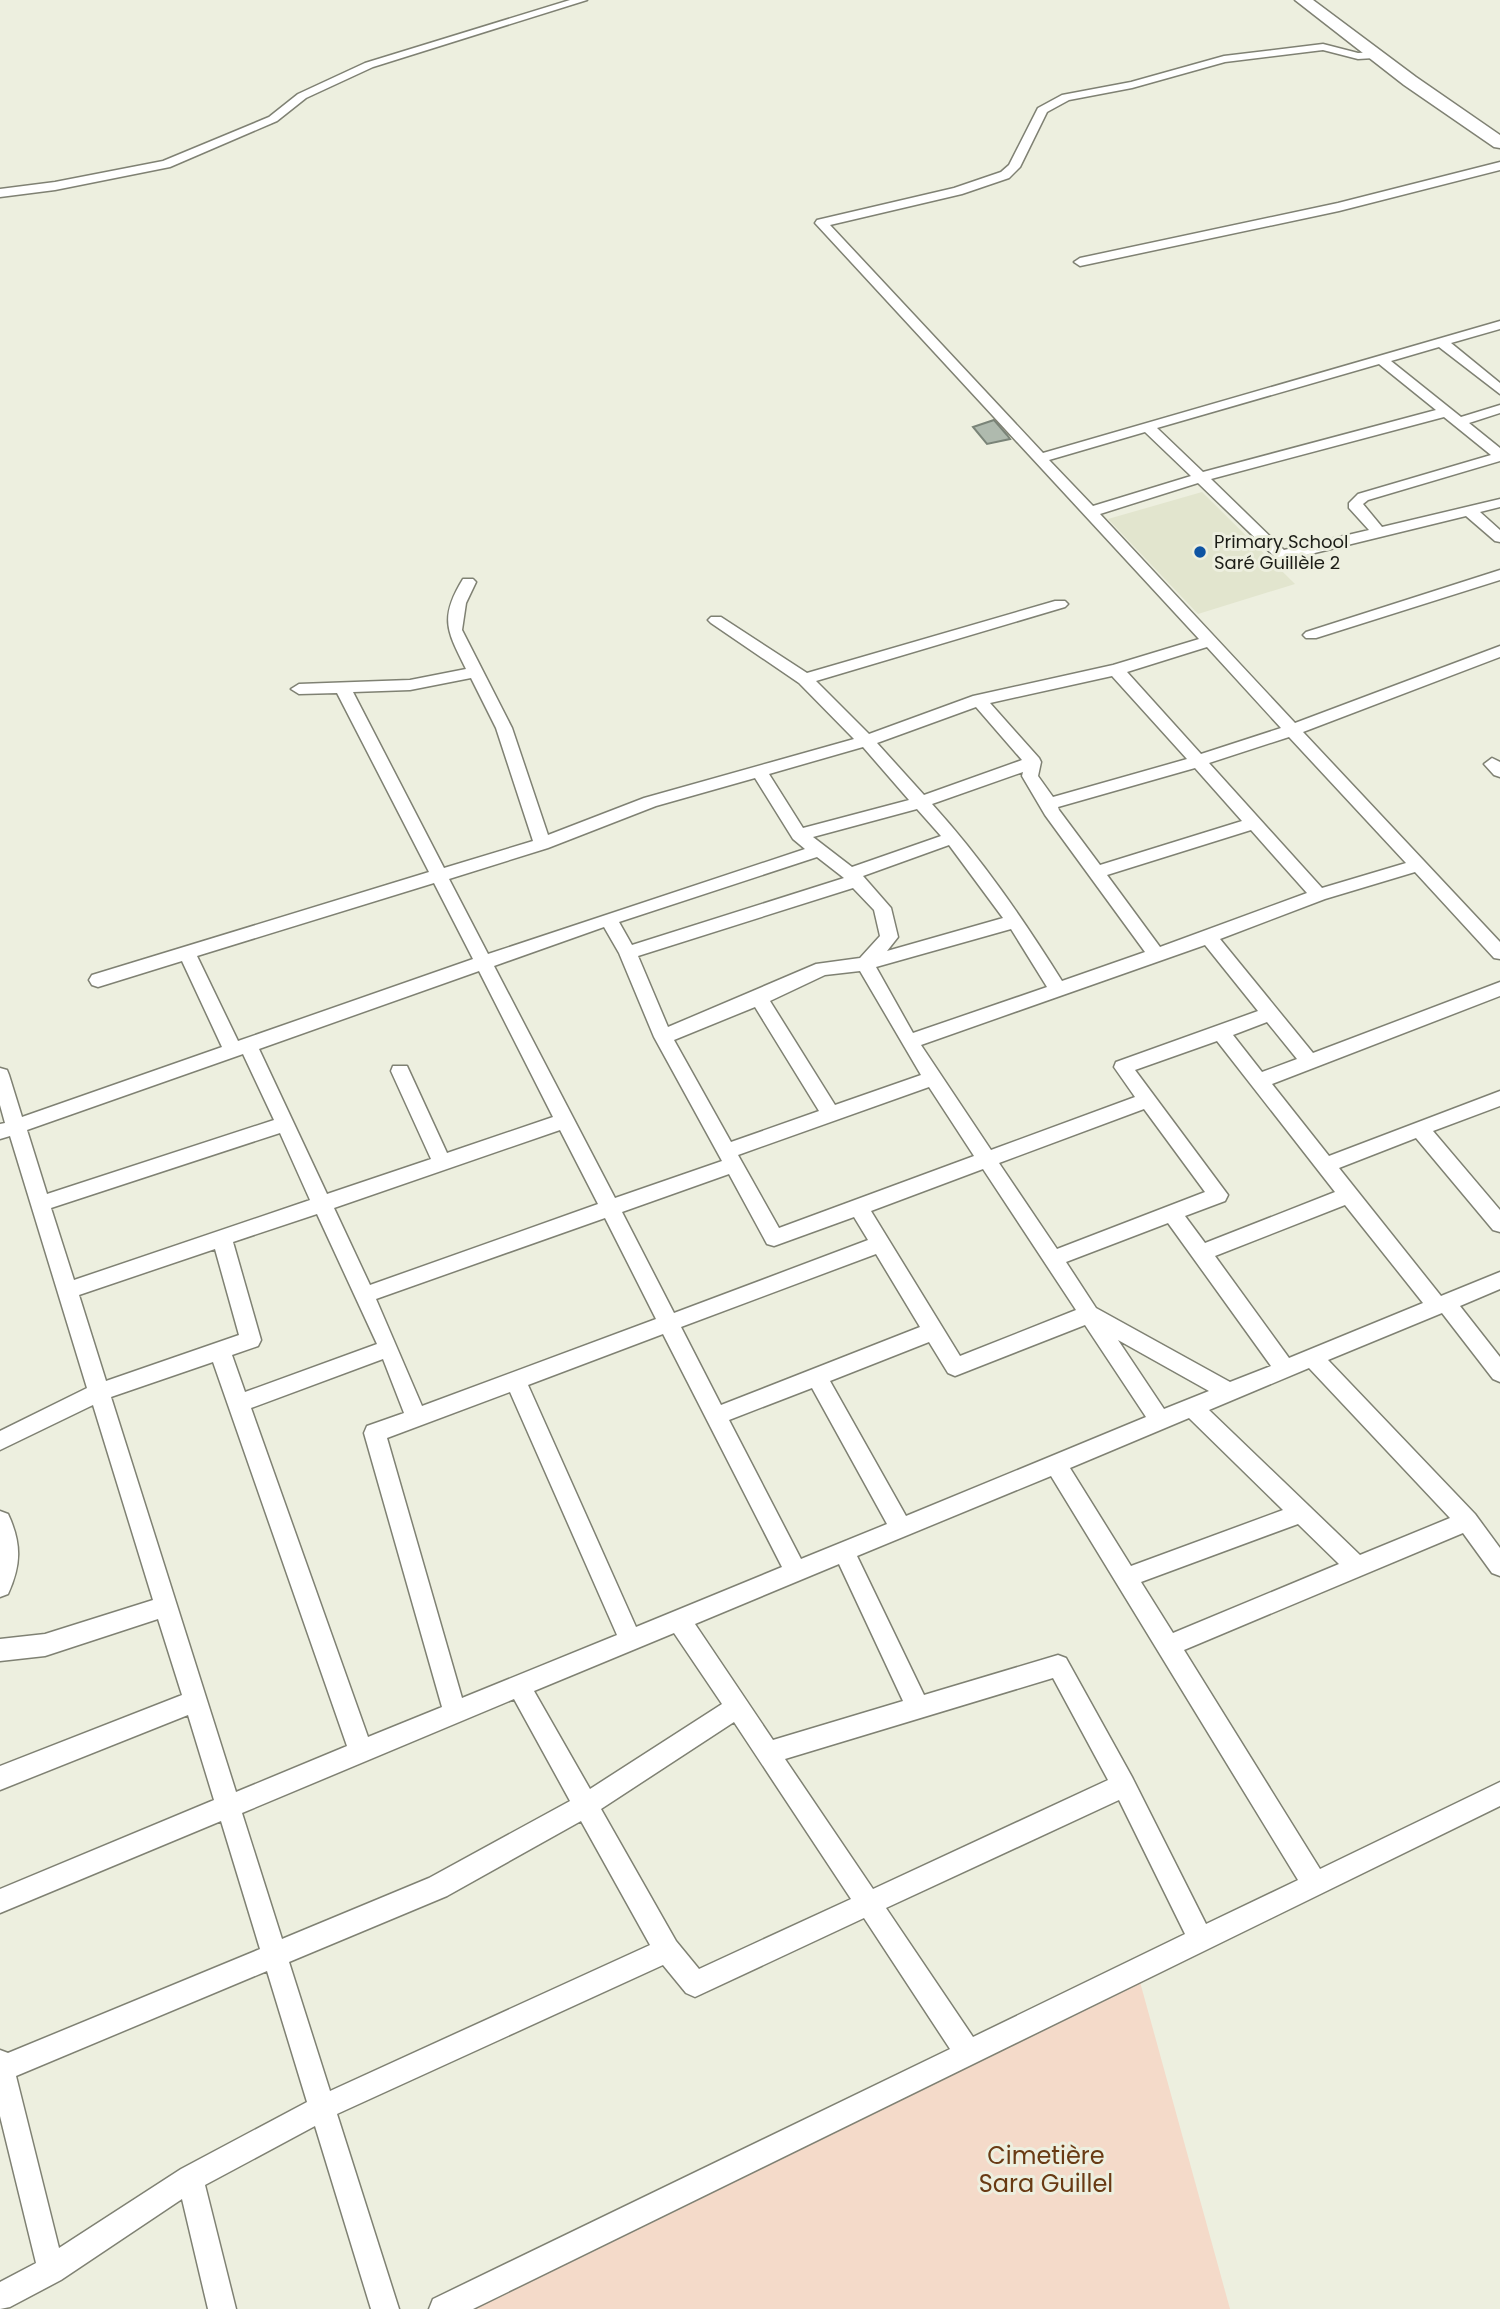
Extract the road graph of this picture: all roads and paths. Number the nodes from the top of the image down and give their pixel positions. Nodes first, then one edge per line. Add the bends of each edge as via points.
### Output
1 (582, 0) edge
2 (1303, 0) edge
3 (1374, 55) junction
4 (1500, 143) edge
5 (1500, 166) edge
6 (0, 193) edge
7 (1080, 262) dead end
8 (1500, 325) edge
9 (1440, 341) junction
10 (1381, 359) junction
11 (1500, 390) edge
12 (1500, 408) edge
13 (1446, 412) junction
14 (1459, 422) junction
15 (1147, 426) junction
16 (1500, 456) edge
17 (1040, 458) junction
18 (1202, 478) junction
19 (1500, 503) edge
20 (1470, 511) junction
21 (1090, 512) junction
22 (1380, 534) junction
23 (1500, 538) edge
24 (1500, 575) edge
25 (468, 582) dead end
26 (1060, 604) dead end
27 (716, 620) dead end
28 (1311, 635) dead end
29 (1210, 641) junction
30 (1499, 652) edge
31 (1116, 670) junction
32 (475, 672) junction
33 (805, 679) junction
34 (343, 688) junction
35 (299, 689) dead end
36 (979, 700) junction
37 (1292, 730) junction
38 (866, 741) junction
39 (1198, 761) junction
40 (1033, 762) junction
41 (759, 771) junction
42 (921, 802) junction
43 (1049, 804) junction
44 (1254, 823) junction
45 (799, 835) junction
46 (953, 838) junction
47 (542, 845) junction
48 (817, 851) junction
49 (1418, 865) junction
50 (1095, 873) junction
51 (440, 876) junction
52 (853, 877) junction
53 (1319, 895) junction
54 (608, 919) junction
55 (1015, 921) junction
56 (1208, 937) junction
57 (187, 953) junction
58 (628, 953) junction
59 (1500, 953) edge
60 (1156, 956) junction
61 (485, 964) junction
62 (865, 964) junction
63 (98, 980) dead end
64 (1500, 989) edge
65 (1058, 990) junction
66 (759, 998) junction
67 (1271, 1014) junction
68 (1220, 1032) junction
69 (663, 1037) junction
70 (909, 1042) junction
71 (241, 1048) junction
72 (1310, 1062) junction
73 (400, 1071) dead end
74 (0, 1074) edge
75 (933, 1078) junction
76 (1259, 1081) junction
77 (1500, 1098) edge
78 (1148, 1100) junction
79 (831, 1114) junction
80 (565, 1121) junction
81 (285, 1124) junction
82 (8, 1128) edge
83 (1420, 1129) junction
84 (729, 1158) junction
85 (987, 1160) junction
86 (442, 1163) junction
87 (1325, 1165) junction
88 (1349, 1195) junction
89 (40, 1204) junction
90 (321, 1204) junction
91 (858, 1207) junction
92 (610, 1208) junction
93 (1172, 1213) junction
94 (1500, 1224) edge
95 (222, 1238) junction
96 (880, 1244) junction
97 (1201, 1253) junction
98 (1053, 1259) junction
99 (1500, 1280) edge
100 (67, 1291) junction
101 (364, 1295) junction
102 (1441, 1305) junction
103 (1089, 1314) junction
104 (668, 1323) junction
105 (934, 1331) junction
106 (389, 1349) junction
107 (220, 1351) junction
108 (1313, 1358) junction
109 (1284, 1369) junction
110 (1500, 1373) edge
111 (817, 1377) junction
112 (515, 1380) junction
113 (99, 1392) junction
114 (1230, 1392) junction
115 (239, 1403) junction
116 (1193, 1408) junction
117 (716, 1416) junction
118 (416, 1417) junction
119 (1160, 1421) junction
120 (0, 1441) edge
121 (1056, 1464) junction
122 (1302, 1513) junction
123 (0, 1521) edge
124 (1467, 1521) junction
125 (901, 1528) junction
126 (844, 1552) junction
127 (1500, 1566) edge
128 (1357, 1567) junction
129 (796, 1572) junction
130 (1126, 1578) junction
131 (0, 1587) edge
132 (166, 1606) junction
133 (679, 1620) junction
134 (631, 1640) junction
135 (1168, 1646) junction
136 (0, 1650) edge
137 (519, 1686) junction
138 (195, 1701) junction
139 (737, 1707) junction
140 (918, 1708) junction
141 (455, 1713) junction
142 (361, 1752) junction
143 (768, 1753) junction
144 (0, 1778) edge
145 (1124, 1785) junction
146 (1500, 1794) edge
147 (586, 1805) junction
148 (228, 1807) junction
149 (1315, 1884) junction
150 (0, 1901) edge
151 (869, 1903) junction
152 (1201, 1940) junction
153 (667, 1950) junction
154 (275, 1956) junction
155 (968, 2053) junction
156 (1, 2066) edge
157 (322, 2108) junction
158 (190, 2178) junction
159 (51, 2270) junction
160 (0, 2297) edge
161 (222, 2309) edge
162 (385, 2309) edge
163 (443, 2309) edge

1 - 6 street via 369,65 302,96 273,120 166,164
2 - 3 main road
3 - 4 main road
3 - 17 street via 1358,56 1324,47 1224,59 1066,97 1042,110 1014,167 1004,175 958,191 821,223
5 - 7 street via 1339,207
8 - 9 street
9 - 10 street
9 - 11 street
10 - 13 street
10 - 15 street
12 - 14 street
13 - 14 street
13 - 18 street
14 - 16 street
15 - 17 street
15 - 18 street
16 - 22 street via 1363,497 1356,508
17 - 21 street
18 - 21 street
18 - 22 street via 1279,553
19 - 20 street
20 - 22 street
20 - 23 street
21 - 29 street
24 - 28 street
25 - 32 street via 458,603 454,630
26 - 33 street
27 - 33 street
29 - 31 street
29 - 37 street
30 - 37 street
31 - 36 street
31 - 39 street
32 - 34 street via 410,685
32 - 47 street via 505,728
33 - 38 street
34 - 35 street
34 - 51 street
36 - 38 street
36 - 40 street
37 - 39 street
37 - 49 street
38 - 41 street
38 - 42 street
39 - 43 street
39 - 44 street
40 - 42 street
40 - 43 street via 1030,776
41 - 45 street
41 - 47 street via 650,802
42 - 45 street
42 - 46 street
43 - 50 street
44 - 50 street
44 - 53 street
45 - 48 street
46 - 52 street
46 - 55 street
47 - 51 street
48 - 52 street
48 - 54 street
49 - 53 street
49 - 59 street
50 - 60 street
51 - 57 street
51 - 61 street
52 - 58 street
52 - 62 street via 882,908 890,937
53 - 56 street
54 - 58 street
54 - 61 street
55 - 62 street
55 - 65 street
56 - 60 street
56 - 67 street
57 - 63 street
57 - 71 street
58 - 69 street
60 - 65 street
61 - 71 street
61 - 80 street
62 - 66 street via 822,968
62 - 70 street
64 - 72 street
65 - 70 street
66 - 69 street
66 - 79 street
67 - 68 street
67 - 72 street
68 - 76 street
68 - 78 street via 1124,1067
69 - 84 street
70 - 75 street
71 - 81 street
71 - 82 street
72 - 76 street
73 - 86 street
74 - 82 street
75 - 79 street
75 - 85 street
76 - 87 street
77 - 83 street
78 - 85 street
78 - 93 street via 1219,1195
79 - 84 street
80 - 86 street
80 - 92 street
81 - 89 street
81 - 90 street
82 - 89 street
83 - 87 street
83 - 94 street
84 - 91 street via 774,1238
84 - 92 street
85 - 91 street
85 - 98 street
86 - 90 street
87 - 88 street
88 - 97 street
88 - 102 street
89 - 100 street
90 - 95 street
90 - 101 street
91 - 96 street
92 - 101 street
92 - 104 street
93 - 97 street
93 - 98 street
95 - 100 street
95 - 107 street via 251,1340
96 - 104 street
96 - 105 street
97 - 109 street
98 - 103 street
99 - 102 street
100 - 113 street
101 - 106 street
102 - 108 street
102 - 110 street
103 - 105 street via 955,1367
103 - 114 street
103 - 119 street
104 - 112 street
104 - 117 street
105 - 111 street
106 - 115 street
106 - 118 street
107 - 113 street
107 - 115 street
108 - 109 street
108 - 124 street
109 - 114 street
111 - 117 street
111 - 125 street
112 - 118 street
112 - 134 street
113 - 120 street
113 - 132 street
114 - 116 street
115 - 142 street
116 - 119 street
116 - 122 street
117 - 129 street
118 - 141 street via 375,1433
119 - 121 street
121 - 125 street
121 - 130 street
122 - 128 street
122 - 130 street
123 - 131 street via 9,1561
124 - 127 street
124 - 128 street
125 - 126 street
126 - 129 street
126 - 140 street
128 - 135 street
129 - 133 street
130 - 135 street
132 - 136 street via 45,1644
132 - 138 street
133 - 134 street
133 - 139 street
134 - 137 street
135 - 149 street
137 - 141 street
137 - 147 street
138 - 144 street
138 - 148 street
139 - 143 street
139 - 147 street
140 - 143 street
140 - 145 street via 1058,1666
141 - 142 street
142 - 148 street
143 - 151 street
145 - 151 street
145 - 152 street
146 - 149 street
147 - 153 street
147 - 154 street via 438,1887
148 - 150 street
148 - 154 street
149 - 152 street
151 - 153 street via 695,1984
151 - 155 street
152 - 155 street
153 - 157 street
154 - 156 street
154 - 157 street
155 - 163 street
156 - 159 street
157 - 158 street
157 - 162 street
158 - 159 street
158 - 161 street
159 - 160 street

